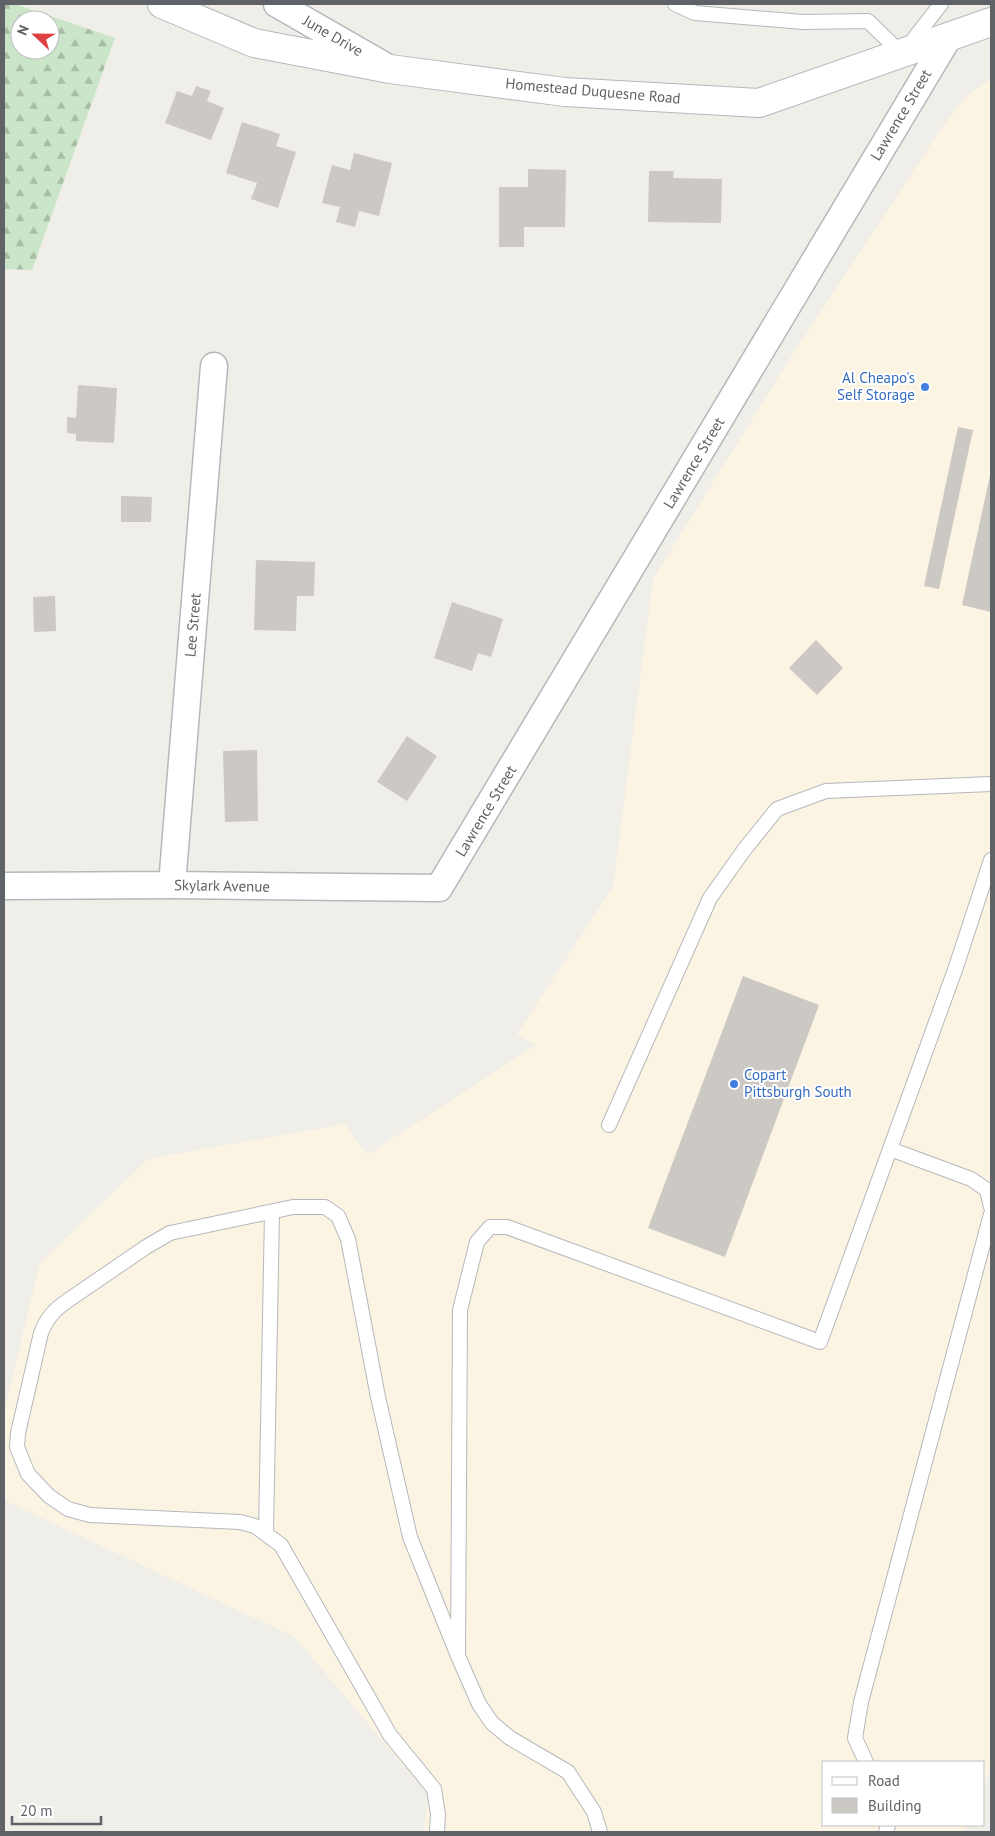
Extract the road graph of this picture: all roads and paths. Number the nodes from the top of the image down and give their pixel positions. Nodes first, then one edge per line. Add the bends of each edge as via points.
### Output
1 (162, 4) edge
2 (277, 4) edge
3 (675, 4) edge
4 (941, 4) edge
5 (991, 22) edge
6 (948, 38) junction
7 (902, 54) junction
8 (390, 69) junction
9 (214, 366) dead end
10 (991, 784) edge
11 (991, 860) edge
12 (172, 885) junction
13 (4, 886) edge
14 (440, 888) joint
15 (609, 1125) dead end
16 (890, 1149) junction
17 (991, 1207) edge
18 (272, 1212) junction
19 (991, 1214) edge
20 (266, 1533) junction
21 (458, 1656) junction
22 (866, 1761) edge
23 (437, 1832) edge
24 (600, 1832) edge

1 - 8 street, Homestead Duquesne Road via 254,42
2 - 8 street, June Drive
3 - 7 lane via 694,13 803,22 868,21
4 - 7 lane
5 - 6 street, Homestead Duquesne Road
6 - 7 street, Homestead Duquesne Road
6 - 14 street, Lawrence Street
7 - 8 street, Homestead Duquesne Road via 759,102 565,92
9 - 12 street, Lee Street
10 - 15 lane via 826,791 777,809 710,898
11 - 16 lane
12 - 13 street, Skylark Avenue
12 - 14 street, Skylark Avenue
16 - 17 lane via 971,1179 987,1190
16 - 21 lane via 820,1342 507,1226 490,1227 476,1242 460,1310
18 - 20 lane
18 - 20 lane via 170,1233 55,1310 41,1333 17,1447 28,1474 49,1496 68,1508 90,1515 240,1522
18 - 21 lane via 293,1207 325,1208 338,1216 348,1239 378,1397 410,1537
19 - 22 lane via 861,1702 855,1738
20 - 23 lane via 280,1545 390,1736 434,1789
21 - 24 lane via 478,1704 492,1723 510,1738 568,1772 594,1812

